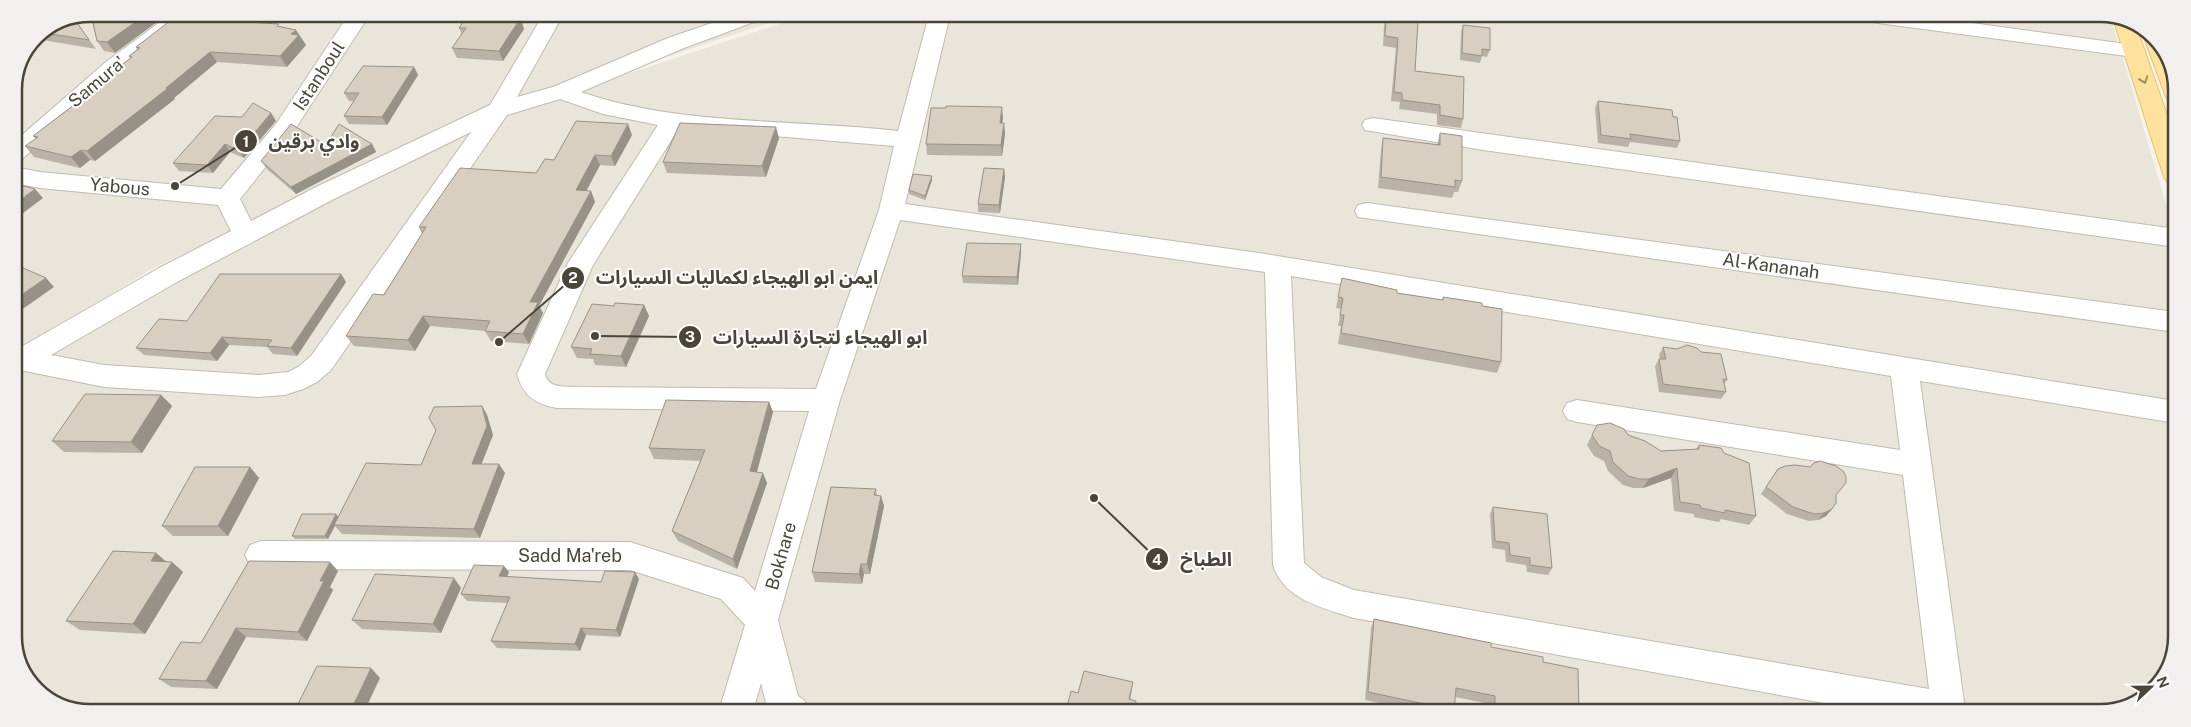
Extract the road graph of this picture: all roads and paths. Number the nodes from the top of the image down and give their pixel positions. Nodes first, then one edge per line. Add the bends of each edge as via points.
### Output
1 (173, 22) edge
2 (355, 22) edge
3 (549, 22) edge
4 (735, 22) edge
5 (938, 22) edge
6 (1916, 22) edge
7 (2126, 28) edge
8 (2134, 51) junction
9 (561, 92) junction
10 (499, 110) junction
11 (672, 120) junction
12 (1372, 125) dead end
13 (907, 140) junction
14 (22, 147) edge
15 (2168, 153) edge
16 (22, 177) edge
17 (227, 198) junction
18 (891, 210) junction
19 (1366, 211) dead end
20 (245, 235) junction
21 (2168, 237) edge
22 (1278, 265) junction
23 (2168, 321) edge
24 (22, 359) edge
25 (22, 363) edge
26 (1904, 367) junction
27 (826, 400) junction
28 (1577, 411) dead end
29 (2168, 411) edge
30 (1917, 465) junction
31 (261, 555) dead end
32 (762, 622) junction
33 (738, 704) edge
34 (782, 704) edge
35 (1920, 704) edge
36 (1947, 704) edge

1 - 14 street, Samura' via 115,66
2 - 17 street, Istanboul via 284,129
3 - 10 street
4 - 9 street via 676,43
5 - 13 street, Bokhare
6 - 8 street
7 - 8 main road
8 -> 15 main road
9 - 10 street
9 - 11 street via 603,107
10 - 20 street
10 - 25 street via 321,363 300,379 274,386 104,376
11 - 13 street
11 - 27 street via 581,263 535,364 532,383 548,396
12 - 21 street
13 - 18 street, Bokhare
16 - 17 street, Yabous
17 - 20 street
18 - 22 street
18 - 27 street, Bokhare
19 - 23 street, Al-Kananah
20 - 24 street via 168,275
22 - 26 street
22 - 35 street via 1290,568 1304,583 1354,604
26 - 29 street
26 - 30 street
27 - 32 street, Bokhare
28 - 30 street
30 - 36 street
31 - 32 street, Sadd Ma'reb via 630,556 732,588
32 - 33 street, Bokhare
32 - 34 street, Sadd Ma'reb

